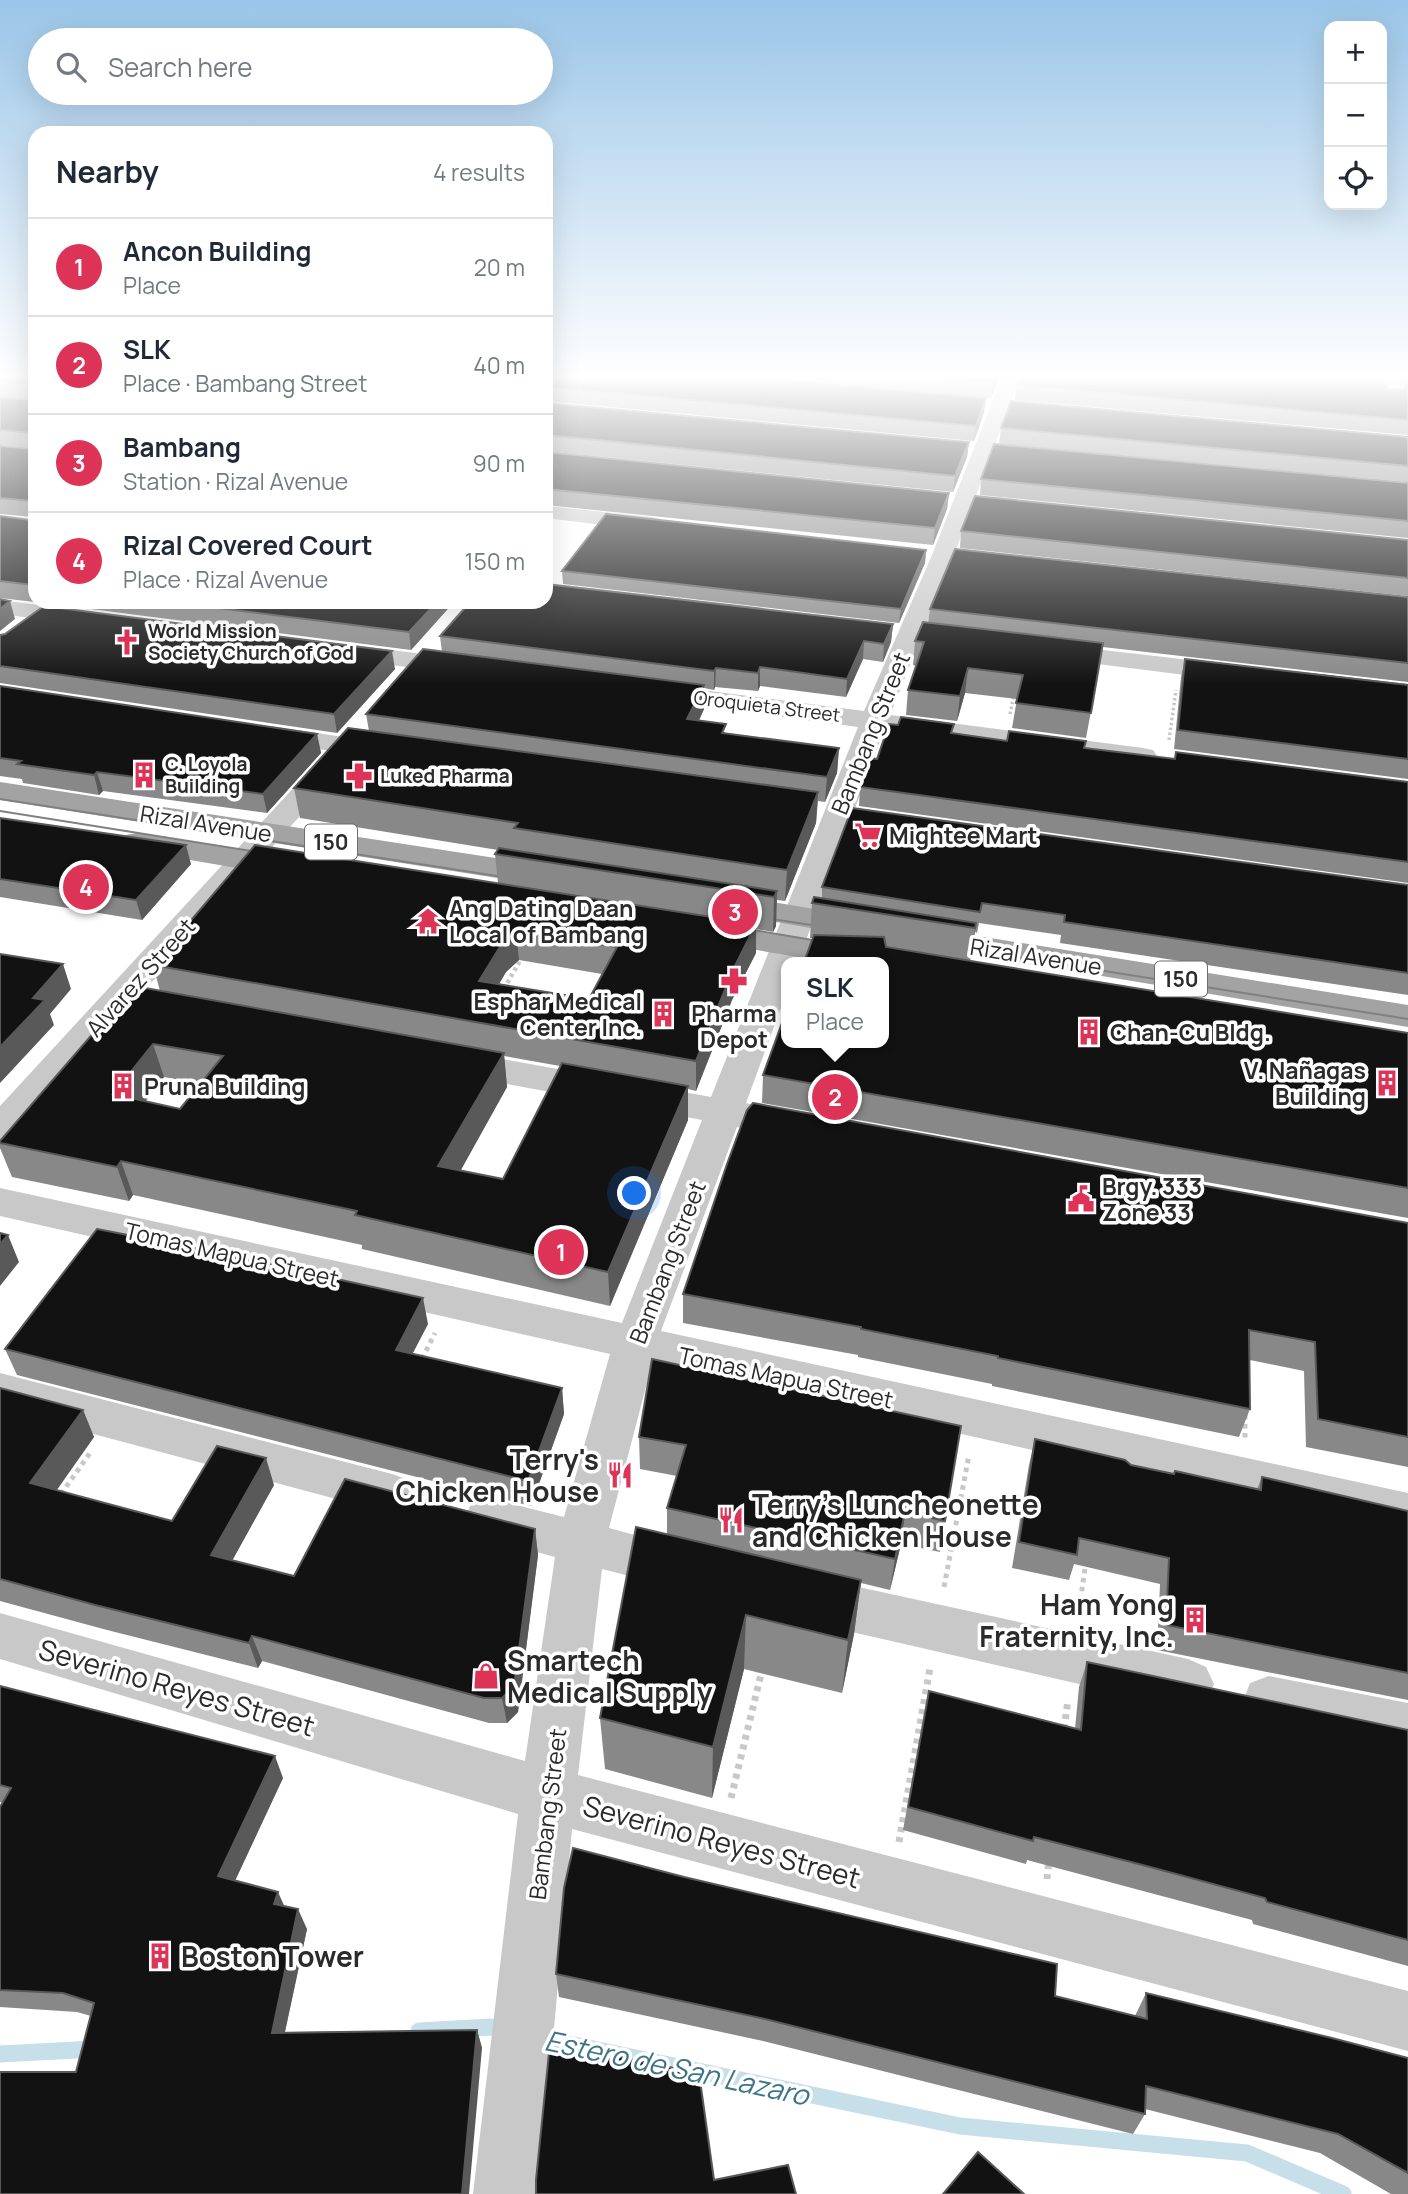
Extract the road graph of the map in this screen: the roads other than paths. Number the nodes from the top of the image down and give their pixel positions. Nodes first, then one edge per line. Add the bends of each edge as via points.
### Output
1 (972, 479) edge
2 (565, 493) edge
3 (937, 499) edge
4 (964, 502) junction
5 (988, 504) edge
6 (553, 506) edge
7 (553, 514) edge
8 (669, 525) edge
9 (916, 552) edge
10 (943, 555) junction
11 (970, 558) edge
12 (0, 607) edge
13 (28, 607) edge
14 (48, 609) edge
15 (59, 609) edge
16 (109, 621) edge
17 (22, 629) edge
18 (883, 632) edge
19 (909, 636) junction
20 (935, 639) edge
21 (319, 649) edge
22 (1026, 649) edge
23 (429, 652) junction
24 (489, 670) edge
25 (1255, 675) edge
26 (402, 683) edge
27 (626, 688) edge
28 (874, 720) junction
29 (241, 730) edge
30 (356, 735) junction
31 (415, 755) edge
32 (1167, 759) edge
33 (0, 791) edge
34 (0, 820) edge
35 (65, 831) edge
36 (269, 833) junction
37 (105, 837) edge
38 (245, 860) junction
39 (324, 873) edge
40 (578, 881) edge
41 (699, 900) edge
42 (667, 926) edge
43 (794, 931) junction
44 (784, 957) edge
45 (879, 957) edge
46 (889, 960) edge
47 (781, 964) edge
48 (119, 1001) junction
49 (160, 1008) edge
50 (1408, 1016) edge
51 (1408, 1048) edge
52 (425, 1057) edge
53 (724, 1111) junction
54 (778, 1121) edge
55 (0, 1129) edge
56 (0, 1202) edge
57 (635, 1344) junction
58 (0, 1391) edge
59 (1408, 1514) edge
60 (581, 1544) junction
61 (716, 1576) edge
62 (768, 1589) edge
63 (0, 1636) edge
64 (1408, 1729) edge
65 (548, 1795) junction
66 (1408, 2021) edge
67 (506, 2194) edge

1 - 4 street, Bambang Street
2 - 6 street
3 - 4 street
4 - 5 street
4 - 10 street, Bambang Street
7 - 8 street
9 - 10 street
10 - 11 street
10 - 19 street, Bambang Street
12 - 13 street
14 - 17 street
15 - 16 street
18 - 19 street
19 - 20 street
19 - 28 street, Bambang Street
21 - 23 street
22 - 25 street
23 - 24 street
23 - 26 street
27 - 28 street, Oroquieta Street
28 - 32 street, Oroquieta Street
28 - 43 street, Bambang Street
29 - 30 street
30 - 31 street
30 - 36 street, Alvarez Street
33 - 36 main road, Rizal Avenue / 150
34 - 35 main road
36 - 38 street, Alvarez Street
36 - 40 main road, Rizal Avenue / 150
37 - 38 main road, Rizal Avenue / 150
38 - 39 main road, Rizal Avenue / 150
38 - 48 street, Alvarez Street
41 - 43 main road, Rizal Avenue / 150
42 - 43 main road, Rizal Avenue / 150
43 - 44 street, Bambang Street
43 - 45 main road, Rizal Avenue / 150
43 - 50 main road, Rizal Avenue / 150
46 - 51 main road, Rizal Avenue / 150
47 - 53 street, Bambang Street
48 - 49 street
48 - 55 street, Alvarez Street
52 - 53 street
53 - 54 street
53 - 57 street, Bambang Street
56 - 57 street, Tomas Mapua Street
57 - 59 street, Tomas Mapua Street
57 - 60 street, Bambang Street
58 - 60 street
60 - 61 street
60 - 65 street, Bambang Street
62 - 64 street
63 - 65 street, Severino Reyes Street
65 - 66 street, Severino Reyes Street
65 - 67 street, Bambang Street

